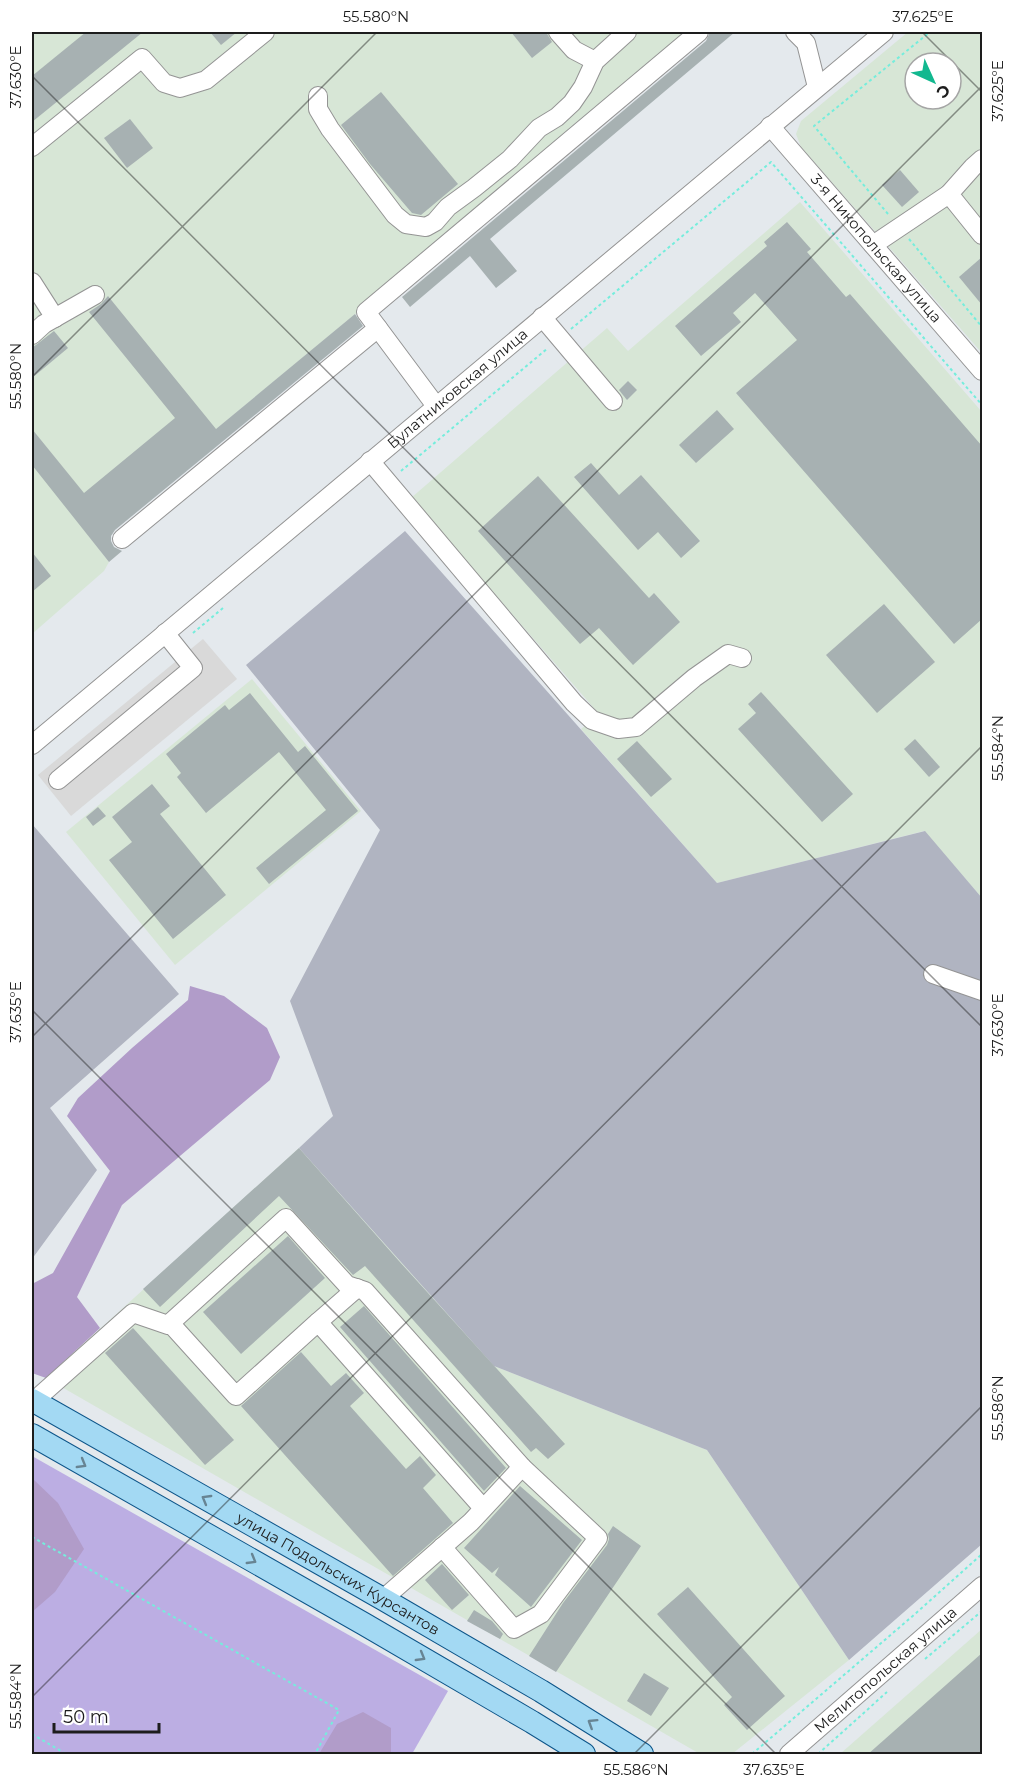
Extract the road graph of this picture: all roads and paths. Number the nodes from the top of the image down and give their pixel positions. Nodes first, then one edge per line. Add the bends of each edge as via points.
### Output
1 (265, 32) edge
2 (558, 32) edge
3 (627, 32) edge
4 (699, 32) edge
5 (795, 32) edge
6 (884, 32) edge
7 (930, 32) edge
8 (595, 62) junction
9 (817, 87) junction
10 (318, 96) dead end
11 (770, 126) junction
12 (814, 126) dead end
13 (32, 147) edge
14 (982, 159) edge
15 (949, 194) junction
16 (982, 235) edge
17 (873, 245) junction
18 (32, 282) edge
19 (94, 295) dead end
20 (542, 317) junction
21 (55, 318) junction
22 (378, 328) junction
23 (32, 334) edge
24 (560, 339) junction
25 (982, 371) edge
26 (613, 401) dead end
27 (982, 405) edge
28 (436, 406) junction
29 (370, 461) junction
30 (387, 483) junction
31 (122, 539) dead end
32 (165, 633) junction
33 (742, 658) dead end
34 (32, 745) edge
35 (58, 780) dead end
36 (933, 974) dead end
37 (982, 991) edge
38 (357, 1288) junction
39 (318, 1322) junction
40 (170, 1323) junction
41 (33, 1401) edge
42 (32, 1435) edge
43 (522, 1467) junction
44 (483, 1508) junction
45 (32, 1537) edge
46 (442, 1546) junction
47 (982, 1554) edge
48 (982, 1587) edge
49 (382, 1599) junction
50 (982, 1611) edge
51 (924, 1659) dead end
52 (891, 1688) dead end
53 (32, 1734) edge
54 (66, 1755) edge
55 (315, 1755) edge
56 (584, 1755) edge
57 (642, 1755) edge
58 (752, 1755) edge
59 (789, 1755) edge
60 (818, 1755) edge

1 - 13 street via 206,80 180,88 164,83 142,58
2 - 8 street via 574,50
3 - 8 street
4 - 22 street via 366,312
5 - 9 street via 806,42
6 - 9 street, Булатниковская улица
7 - 12 path
8 - 10 street via 572,103 426,227 406,224 395,215 330,129 318,109
9 - 11 street, Булатниковская улица
11 - 17 street, 3-я Никопольская улица
11 - 20 street, Булатниковская улица
14 - 15 street
15 - 16 street
15 - 17 street
17 - 25 street, 3-я Никопольская улица
18 - 21 street
19 - 21 street
20 - 24 street
20 - 28 street, Булатниковская улица
21 - 23 street
22 - 28 street
22 - 31 street
24 - 26 street
24 - 27 path via 771,162
24 - 30 path
28 - 29 street, Булатниковская улица
29 - 30 street
29 - 32 street, Булатниковская улица
30 - 33 street via 592,720 618,729 636,727 728,654
32 - 34 street, Булатниковская улица
32 - 35 street via 193,668
36 - 37 street
38 - 39 street
38 - 40 street via 347,1285 286,1218
38 - 43 street via 366,1291
39 - 40 street via 236,1396
39 - 44 street
40 - 41 street via 133,1313
49 -> 41 main road, улица Подольских Курсантов
42 -> 56 main road, улица Подольских Курсантов
43 - 44 street
43 - 46 street via 598,1538 541,1614 514,1629
44 - 46 street
45 - 55 path via 339,1710
46 - 49 street
47 - 58 path
48 - 59 street, Мелитопольская улица
57 -> 49 main road, улица Подольских Курсантов
50 - 51 path
52 - 60 path
53 - 54 path

